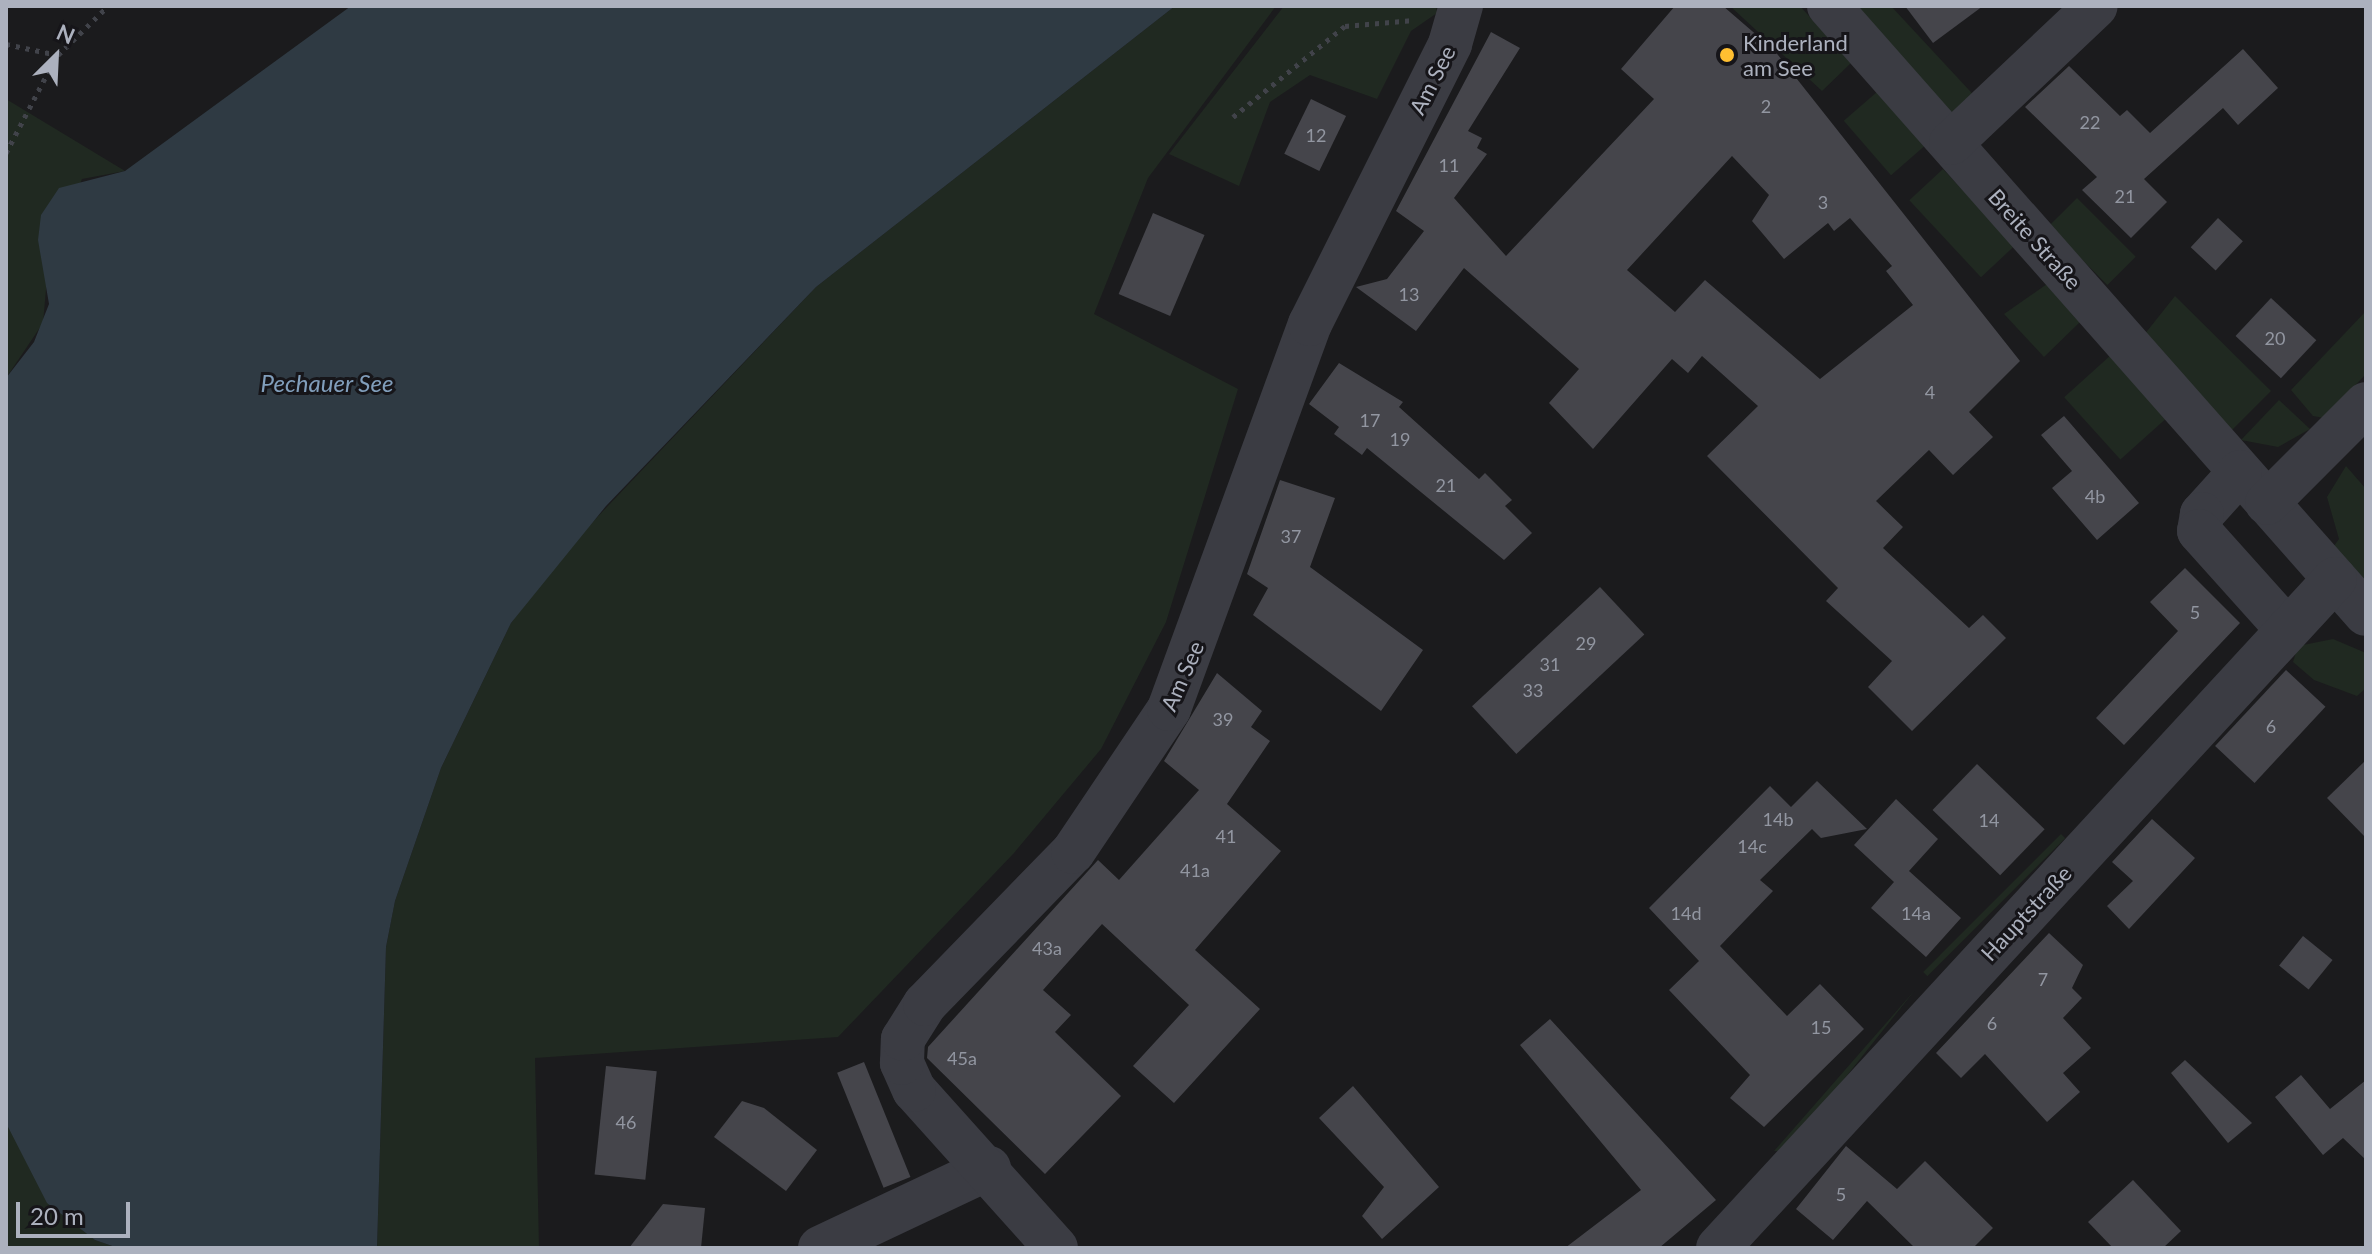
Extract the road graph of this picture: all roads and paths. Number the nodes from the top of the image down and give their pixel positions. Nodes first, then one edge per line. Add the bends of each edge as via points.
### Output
1 (108, 6) edge
2 (1461, 6) edge
3 (1470, 6) edge
4 (1829, 6) edge
5 (2096, 6) edge
6 (6, 44) edge
7 (58, 55) junction
8 (1233, 117) dead end
9 (1951, 143) junction
10 (6, 153) edge
11 (2366, 404) edge
12 (2254, 487) junction
13 (2335, 579) junction
14 (2366, 614) edge
15 (2287, 629) junction
16 (989, 1168) junction
17 (820, 1248) edge
18 (1056, 1248) edge
19 (1718, 1248) edge

1 - 7 path
2 - 3 street
2 - 8 path via 1436,6 1397,26 1345,26
2 - 16 street, Am See via 1450,44 1310,324 1169,709 1081,842 925,1004 903,1039 902,1063 914,1090
4 - 9 street, Breite Straße
5 - 9 street
6 - 7 path
7 - 10 path
9 - 12 street, Breite Straße
11 - 12 street
12 - 13 street, Breite Straße
12 - 15 street via 2202,514 2199,531
13 - 14 street, Breite Straße
13 - 15 street, Hauptstraße
15 - 19 street, Hauptstraße
16 - 17 street
16 - 18 street, Am See

